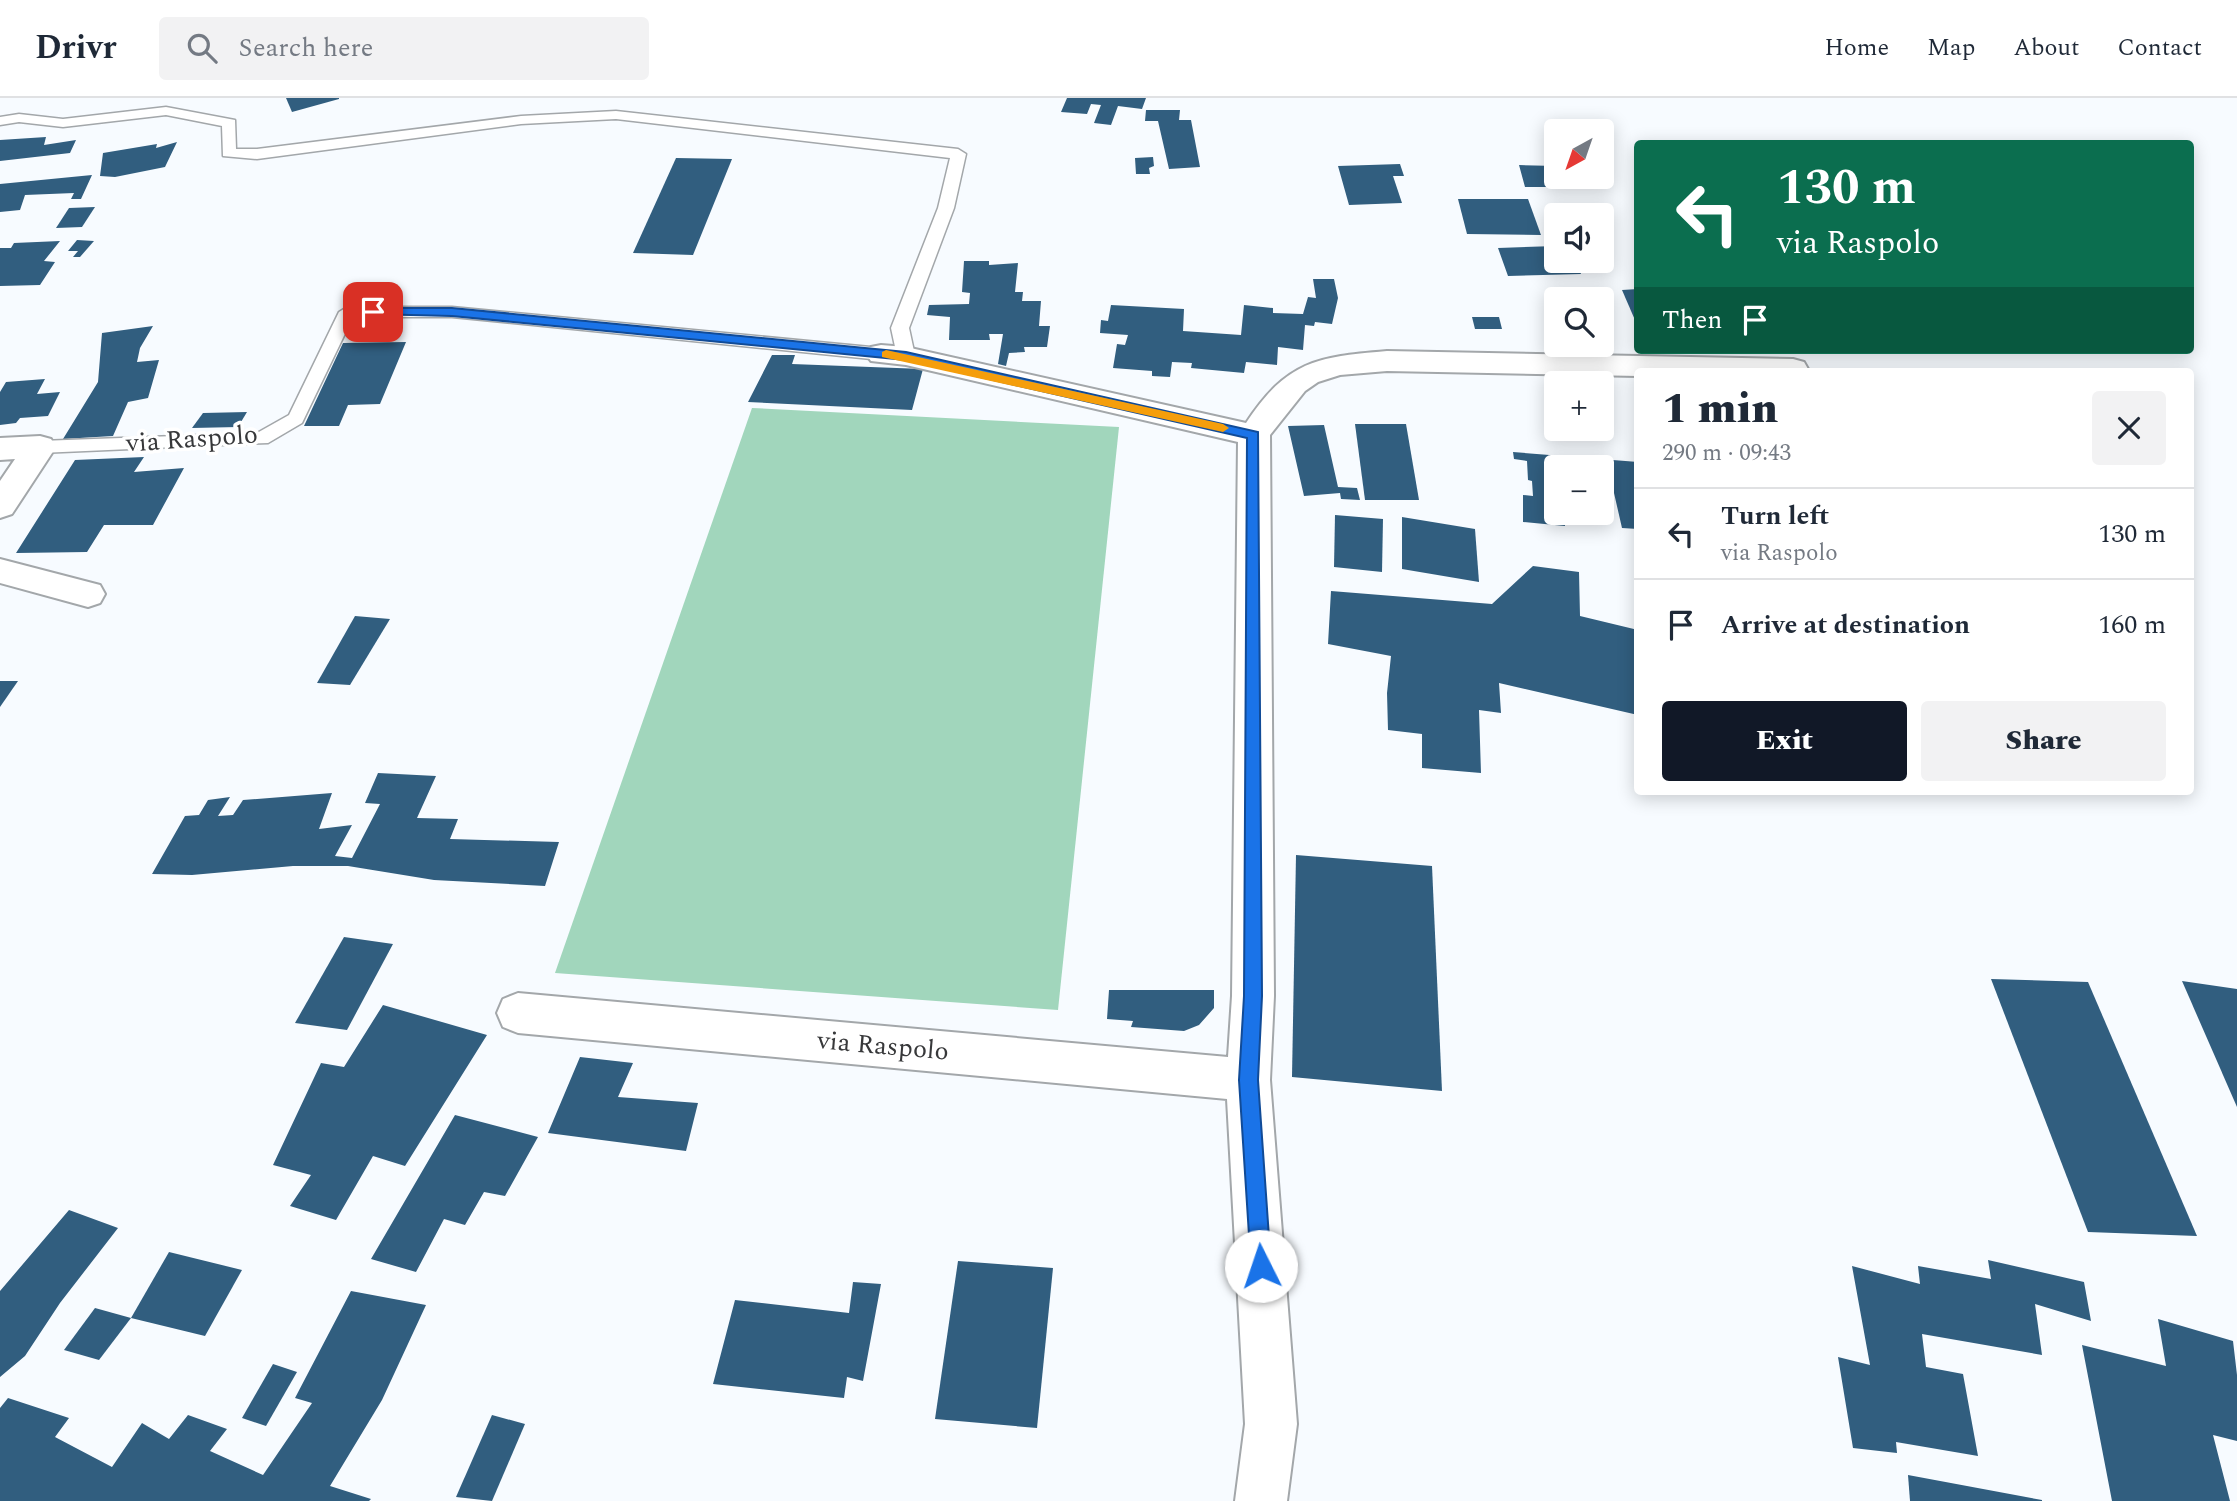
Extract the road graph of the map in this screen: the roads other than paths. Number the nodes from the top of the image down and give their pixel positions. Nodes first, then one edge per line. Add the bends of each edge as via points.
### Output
1 (144, 98) edge
2 (166, 111) junction
3 (0, 121) edge
4 (893, 355) junction
5 (1742, 368) edge
6 (1254, 435) junction
7 (40, 447) junction
8 (0, 449) edge
9 (0, 506) edge
10 (0, 571) edge
11 (88, 593) dead end
12 (517, 1013) dead end
13 (1248, 1080) junction
14 (1261, 1501) edge

1 - 2 lane via 143,102
2 - 3 lane via 63,123 19,118
2 - 4 lane via 230,123 228,153 257,154 520,120 616,115 958,154 946,208
4 - 6 street, via Raspolo
4 - 7 lane, via Raspolo via 452,312 347,312 296,419 261,439
5 - 6 street via 1387,361 1328,366 1307,374 1274,402
6 - 13 street via 1253,996
7 - 8 street, via Raspolo
7 - 9 street
10 - 11 street
12 - 13 street, via Raspolo
13 - 14 street via 1271,1424

